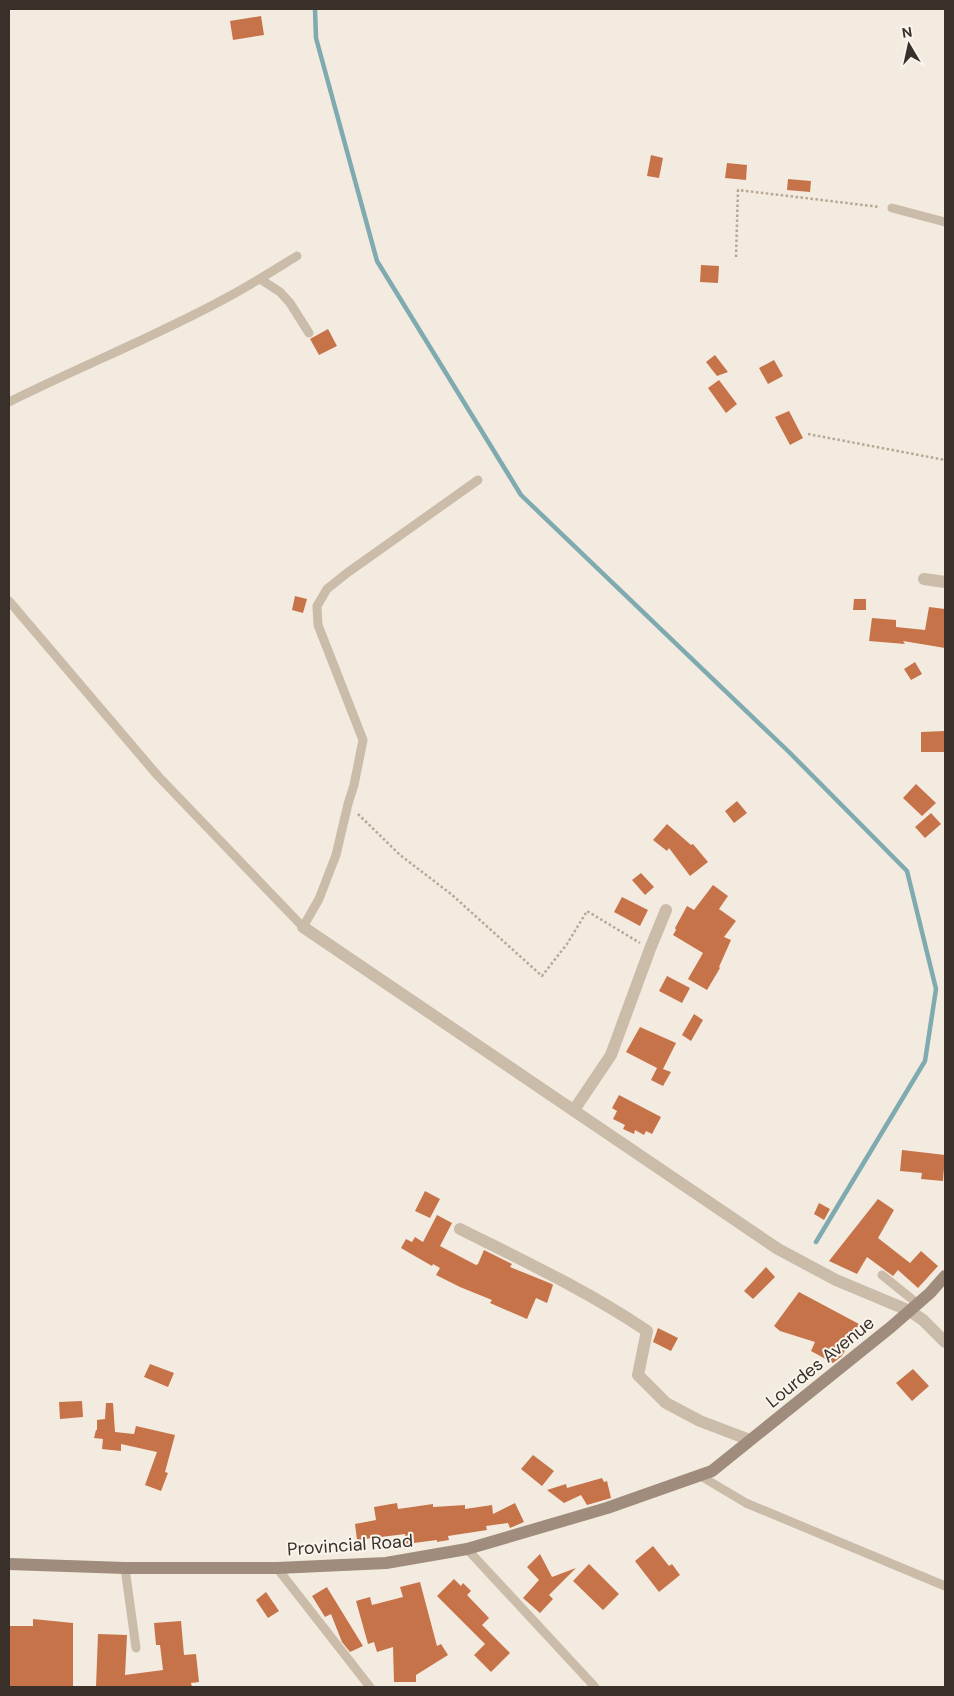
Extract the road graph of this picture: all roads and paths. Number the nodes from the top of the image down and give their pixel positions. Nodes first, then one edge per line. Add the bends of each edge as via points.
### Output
1 (892, 208) joint
2 (945, 222) edge
3 (297, 256) dead end
4 (736, 257) dead end
5 (260, 279) junction
6 (309, 332) dead end
7 (9, 402) edge
8 (808, 434) dead end
9 (945, 460) edge
10 (478, 480) dead end
11 (924, 579) dead end
12 (945, 582) edge
13 (9, 601) edge
14 (348, 804) junction
15 (666, 910) dead end
16 (303, 927) junction
17 (650, 949) junction
18 (574, 1110) junction
19 (460, 1229) dead end
20 (882, 1275) dead end
21 (945, 1276) edge
22 (914, 1307) junction
23 (945, 1342) edge
24 (750, 1440) junction
25 (712, 1471) joint
26 (699, 1475) junction
27 (467, 1549) junction
28 (9, 1564) edge
29 (126, 1568) junction
30 (277, 1568) junction
31 (945, 1586) edge
32 (136, 1648) dead end
33 (370, 1687) edge
34 (595, 1687) edge

1 - 2 lane
1 - 4 path via 738,190
3 - 5 lane
5 - 6 lane via 280,292
5 - 7 lane via 134,344
8 - 9 path
10 - 14 lane via 347,573 327,589 317,606 318,625 362,740
11 - 12 street
13 - 16 lane via 158,776
14 - 16 lane via 327,881
14 - 17 path via 400,855 451,894 542,976 587,911
15 - 17 street
16 - 18 street
17 - 18 street via 611,1054
18 - 22 street via 778,1249 836,1280
19 - 24 street via 600,1301 647,1331 638,1375 666,1403 700,1421
20 - 22 lane
21 - 22 main road, Lourdes Avenue
22 - 23 street
22 - 24 main road, Lourdes Avenue
24 - 25 main road, Lourdes Avenue
25 - 26 main road, Provincial Road
26 - 27 main road, Provincial Road via 606,1508
26 - 31 lane via 746,1503
27 - 30 main road, Provincial Road via 386,1563
27 - 34 lane
28 - 29 main road, Provincial Road
29 - 30 main road, Provincial Road
29 - 32 lane
30 - 33 lane

